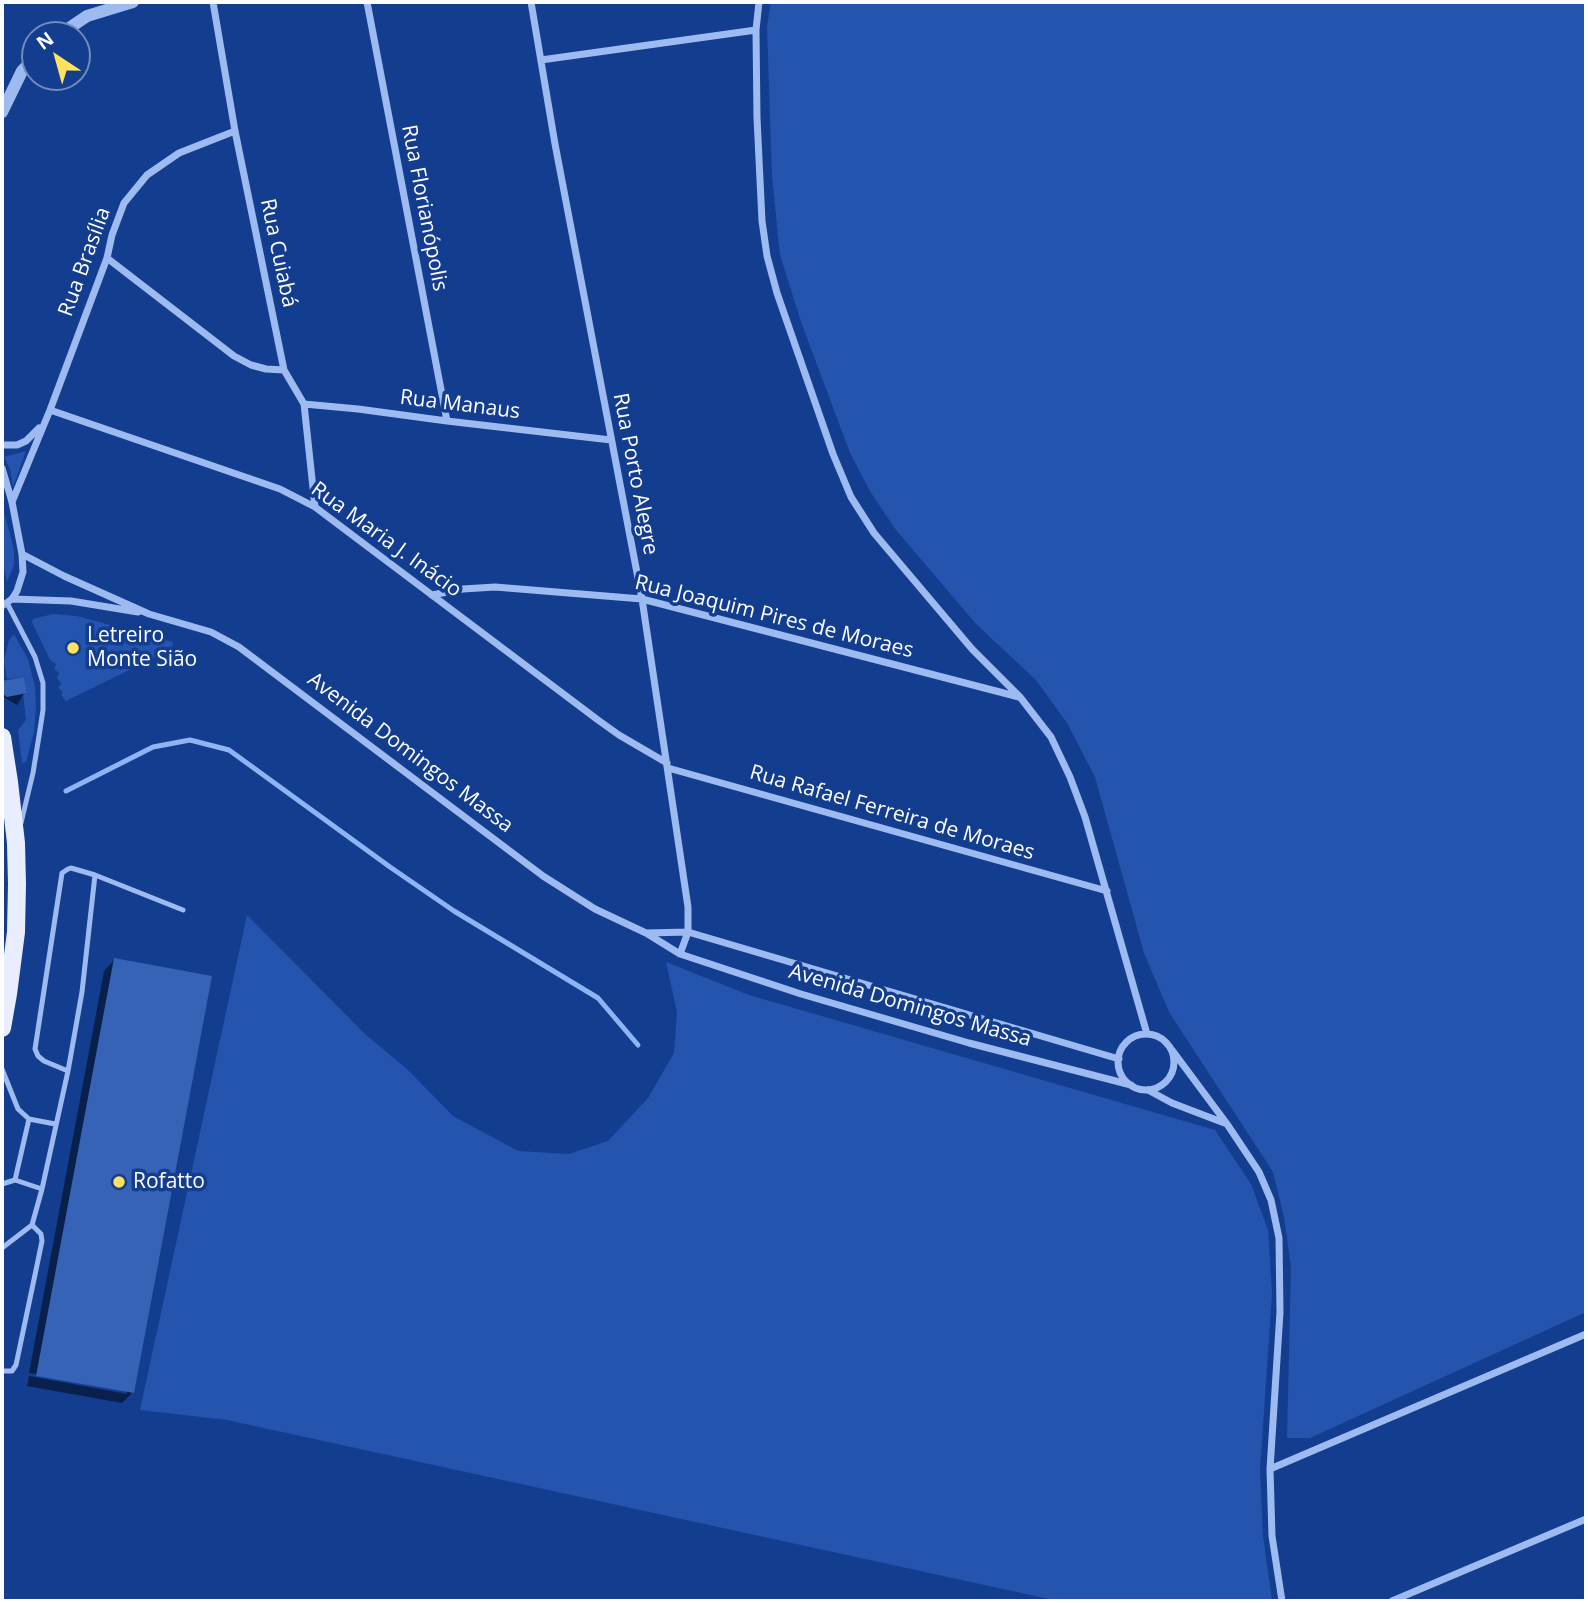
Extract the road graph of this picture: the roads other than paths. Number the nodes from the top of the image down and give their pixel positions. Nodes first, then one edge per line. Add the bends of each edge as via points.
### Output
1 (133, 2) edge
2 (213, 2) edge
3 (367, 2) edge
4 (531, 2) edge
5 (759, 2) edge
6 (80, 21) edge
7 (756, 30) junction
8 (541, 60) junction
9 (21, 73) edge
10 (2, 112) edge
11 (234, 131) junction
12 (107, 258) junction
13 (284, 370) junction
14 (304, 404) junction
15 (50, 410) junction
16 (46, 419) junction
17 (447, 421) junction
18 (611, 440) junction
19 (2, 445) edge
20 (2, 468) edge
21 (12, 502) junction
22 (315, 507) junction
23 (22, 554) junction
24 (432, 595) junction
25 (642, 599) junction
26 (7, 603) edge
27 (149, 614) junction
28 (1020, 697) junction
29 (2, 737) edge
30 (667, 765) junction
31 (16, 843) junction
32 (95, 874) junction
33 (1107, 891) junction
34 (183, 910) dead end
35 (688, 932) junction
36 (646, 933) junction
37 (680, 954) junction
38 (2, 1028) edge
39 (1147, 1034) junction
40 (1172, 1050) junction
41 (1119, 1059) junction
42 (2, 1069) edge
43 (68, 1071) junction
44 (1131, 1084) junction
45 (1147, 1089) junction
46 (29, 1119) junction
47 (55, 1124) junction
48 (1227, 1124) junction
49 (15, 1180) junction
50 (2, 1184) edge
51 (42, 1189) junction
52 (32, 1225) junction
53 (2, 1248) edge
54 (1586, 1334) edge
55 (2, 1371) edge
56 (1270, 1469) junction
57 (1586, 1519) edge
58 (1282, 1601) edge
59 (1392, 1601) edge

1 - 6 street
2 - 11 street, Rua Cuiabá
3 - 17 street, Rua Florianópolis
4 - 8 street, Rua Porto Alegre
5 - 7 street
7 - 8 street
7 - 28 street via 767,256 833,454 851,497 874,533 972,649
8 - 18 street, Rua Porto Alegre
9 - 10 street
11 - 12 street, Rua Brasília via 178,153 147,175 124,203
11 - 13 street, Rua Cuiabá
12 - 13 street via 234,356 259,367
12 - 15 street, Rua Brasília
13 - 14 street, Rua Cuiabá
14 - 17 street, Rua Manaus
14 - 22 street, Rua Cuiabá
15 - 16 street, Rua Brasília
15 - 22 street, Rua Maria J. Inácio via 281,489
16 - 19 street via 26,441
16 - 21 street, Rua Brasília
17 - 18 street, Rua Manaus
18 - 25 street, Rua Porto Alegre
20 - 21 street
21 - 23 street
22 - 24 street, Rua Maria J. Inácio
23 - 26 street via 23,572
23 - 27 street, Avenida Domingos Massa
24 - 25 street, Rua Joaquim Pires de Moraes via 495,587
24 - 30 street, Rua Maria J. Inácio via 598,720
25 - 28 street, Rua Joaquim Pires de Moraes
25 - 30 street, Rua Porto Alegre
26 - 27 street, Avenida Domingos Massa via 71,601
26 - 31 lane via 36,657 43,683 33,773
27 - 36 street, Avenida Domingos Massa via 211,632 239,647 543,876 595,909
28 - 33 street via 1051,737 1070,777
29 - 31 main road
30 - 33 street, Rua Rafael Ferreira de Moraes
30 - 35 street, Rua Porto Alegre
31 - 38 main road via 16,932
32 - 34 lane
32 - 43 lane
32 - 43 lane via 71,868 60,877 35,1049 44,1061
33 - 39 street
35 - 36 street, Avenida Domingos Massa
35 - 37 street, Rua Porto Alegre
35 - 41 street, Avenida Domingos Massa
36 - 37 street, Avenida Domingos Massa
37 - 44 street, Avenida Domingos Massa via 969,1043
39 - 40 street via 1166,1041
39 - 41 street via 1125,1044
40 - 45 street via 1173,1071 1167,1081
40 - 48 street
41 - 44 street via 1124,1078
42 - 46 lane via 18,1109
43 - 47 lane
44 - 45 street
45 - 48 street
46 - 47 lane
46 - 49 lane
47 - 51 lane
48 - 56 street via 1259,1172 1279,1238 1280,1312
49 - 50 lane
49 - 51 lane
51 - 52 lane
52 - 53 lane
52 - 55 lane via 42,1241 16,1365 12,1371
54 - 56 street
56 - 58 street via 1272,1536
57 - 59 street

